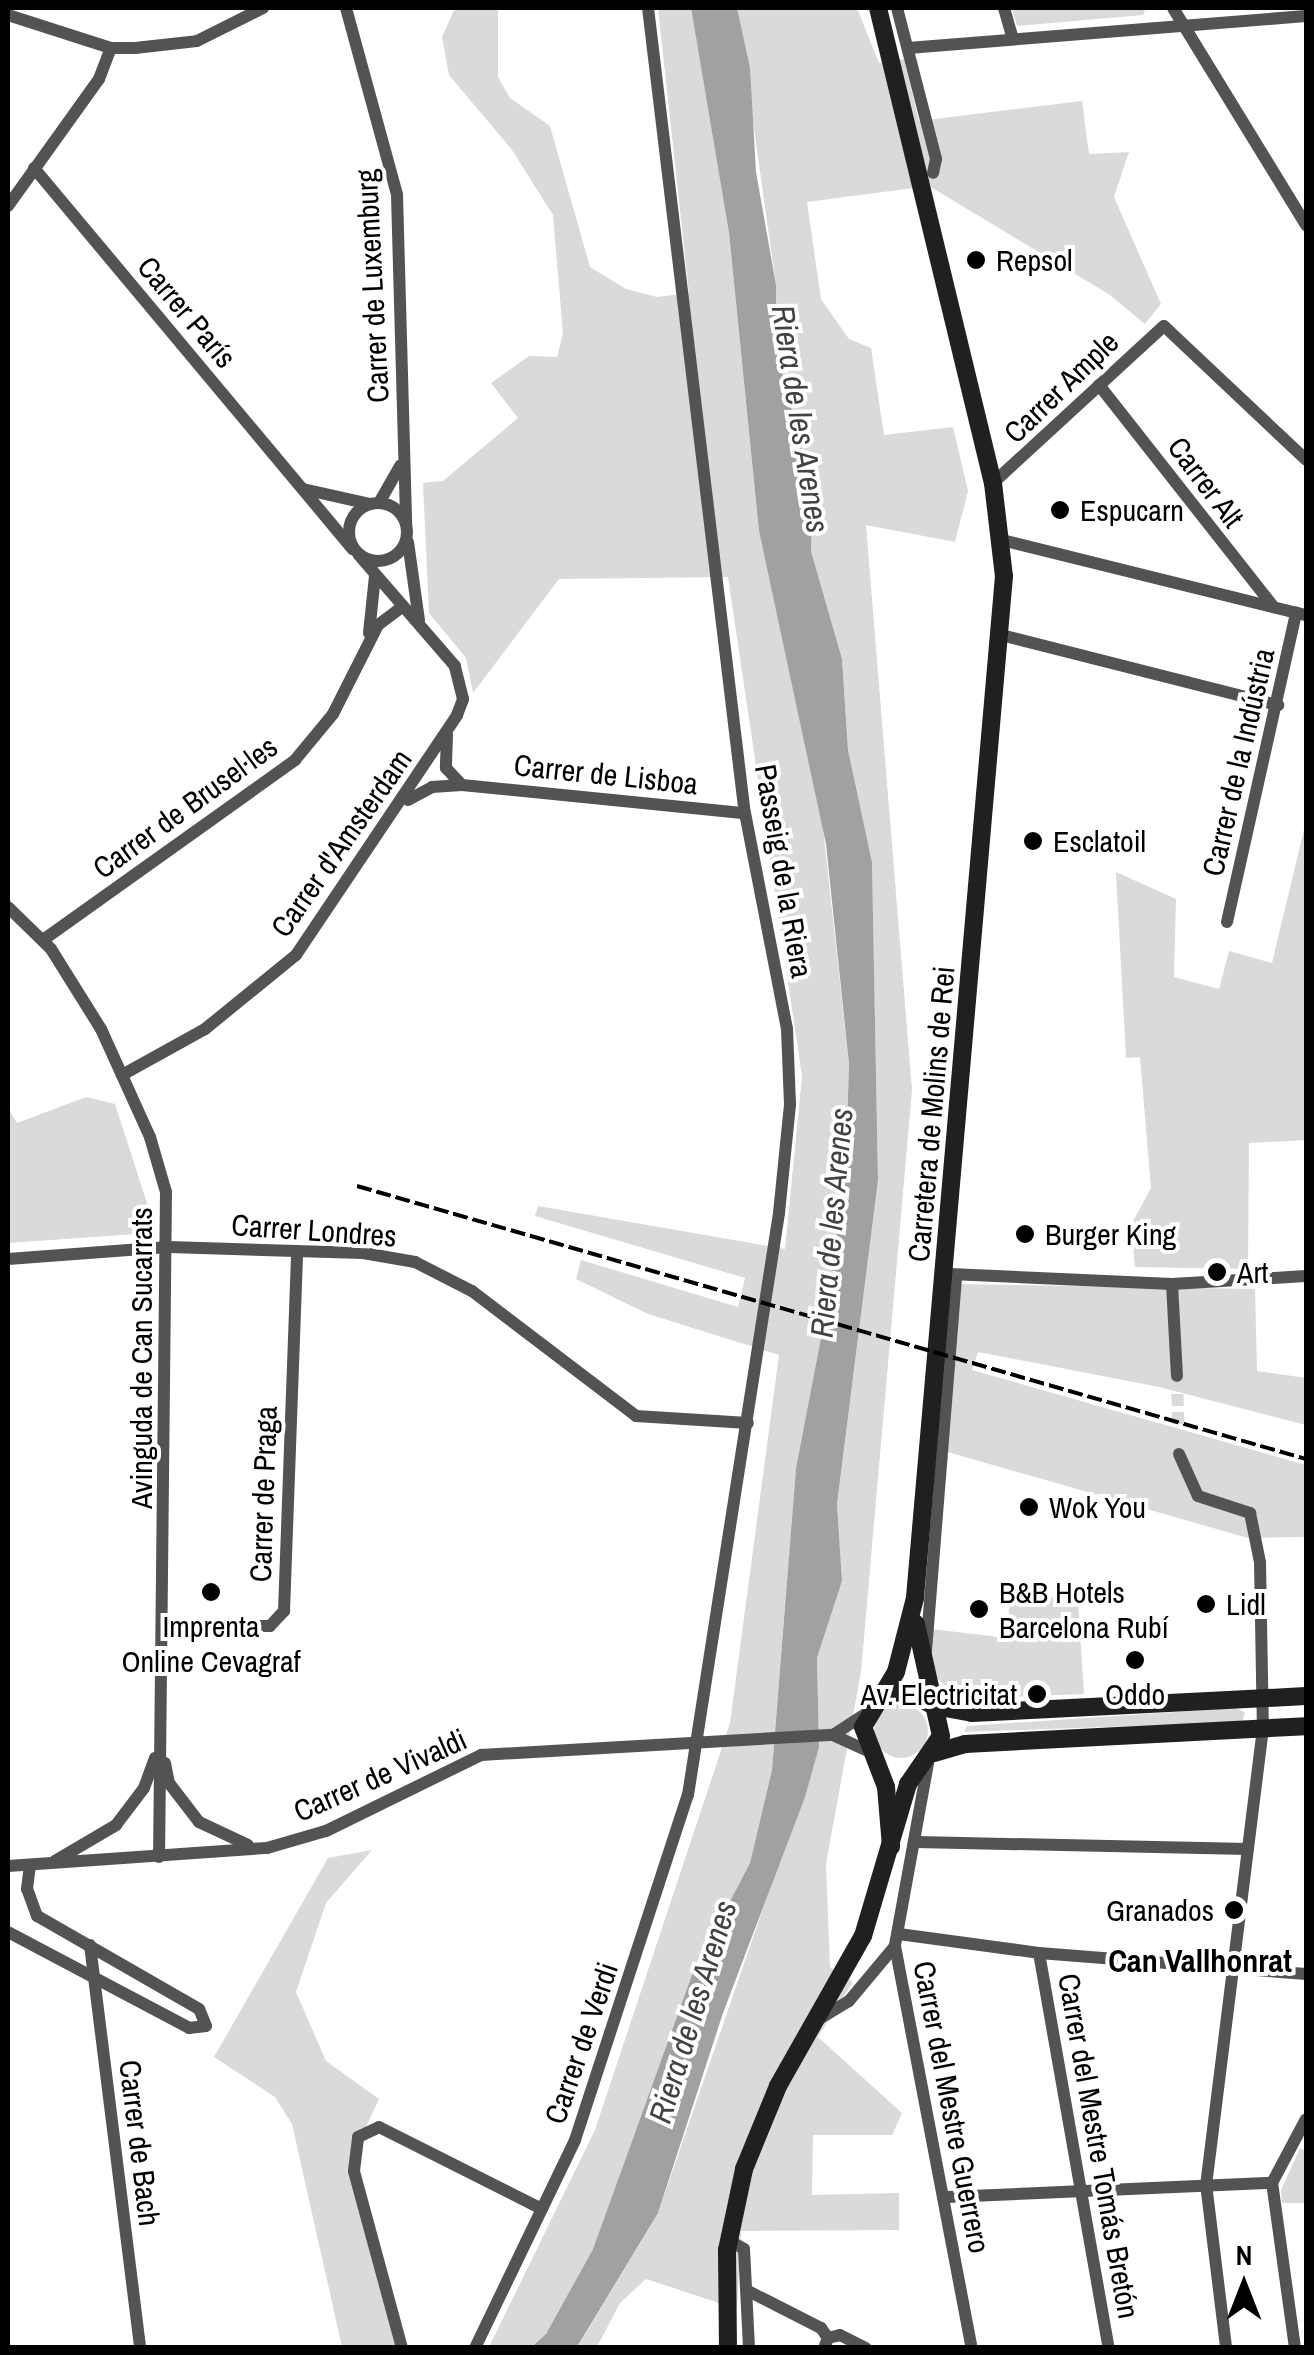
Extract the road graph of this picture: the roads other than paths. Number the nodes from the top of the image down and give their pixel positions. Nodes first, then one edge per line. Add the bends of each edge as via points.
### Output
1 (263, 8) edge
2 (346, 8) edge
3 (648, 8) edge
4 (878, 8) edge
5 (897, 8) edge
6 (1004, 8) edge
7 (1173, 8) edge
8 (8, 15) edge
9 (1306, 16) edge
10 (1185, 26) junction
11 (1013, 38) junction
12 (110, 48) junction
13 (908, 48) junction
14 (34, 168) junction
15 (934, 172) dead end
16 (8, 206) edge
17 (1306, 225) edge
18 (1099, 386) junction
19 (405, 449) junction
20 (1306, 460) edge
21 (993, 483) junction
22 (301, 488) junction
23 (374, 503) junction
24 (407, 529) junction
25 (1002, 540) junction
26 (356, 552) junction
27 (375, 576) junction
28 (402, 607) junction
29 (1275, 608) junction
30 (1301, 614) edge
31 (424, 632) junction
32 (1001, 635) junction
33 (367, 644) junction
34 (1278, 704) junction
35 (448, 730) junction
36 (462, 785) junction
37 (398, 809) junction
38 (746, 813) junction
39 (8, 907) edge
40 (1227, 922) dead end
41 (43, 940) junction
42 (122, 1074) junction
43 (169, 1247) junction
44 (296, 1251) junction
45 (8, 1259) edge
46 (950, 1274) junction
47 (1306, 1276) edge
48 (1172, 1284) junction
49 (1177, 1376) tunnel mouth
50 (748, 1423) junction
51 (1179, 1454) tunnel mouth
52 (915, 1598) junction
53 (162, 1626) junction
54 (884, 1695) junction
55 (1306, 1696) edge
56 (932, 1698) junction
57 (1263, 1698) junction
58 (867, 1712) junction
59 (1306, 1726) edge
60 (1262, 1728) junction
61 (160, 1736) junction
62 (833, 1736) junction
63 (700, 1742) junction
64 (874, 1756) junction
65 (927, 1759) junction
66 (916, 1842) junction
67 (891, 1847) junction
68 (267, 1848) junction
69 (1248, 1849) junction
70 (158, 1857) junction
71 (8, 1866) edge
72 (36, 1866) junction
73 (8, 1932) edge
74 (897, 1940) junction
75 (90, 1945) junction
76 (1039, 1953) junction
77 (1232, 1966) junction
78 (1306, 1974) edge
79 (94, 1977) junction
80 (813, 2023) junction
81 (1306, 2118) edge
82 (1272, 2183) junction
83 (1206, 2184) junction
84 (1082, 2190) junction
85 (947, 2196) junction
86 (542, 2210) junction
87 (728, 2240) junction
88 (748, 2291) junction
89 (826, 2343) edge
90 (140, 2348) edge
91 (402, 2348) edge
92 (475, 2348) edge
93 (728, 2348) edge
94 (749, 2348) edge
95 (866, 2348) edge
96 (972, 2348) edge
97 (1110, 2348) edge
98 (1226, 2348) edge
99 (1295, 2348) edge

1 - 12 street via 197,40
2 - 19 street, Carrer de Luxemburg via 393,162
3 - 38 street, Passeig de la Riera
4 - 21 main road, Carretera de Molins de Rei
5 - 13 street
6 - 11 street
7 - 10 street
8 - 12 street
9 - 10 street
10 - 11 street
10 - 17 street
11 - 13 street
12 - 14 street via 98,79
13 - 15 street
14 - 16 street
14 - 22 street, Carrer París
18 - 20 street, Carrer Ample via 1164,326
18 - 21 street, Carrer Ample
18 - 29 street, Carrer Alt
19 - 23 street, Carrer de Luxemburg via 396,480
19 - 24 street, Carrer de Luxemburg
21 - 25 main road, Carretera de Molins de Rei
22 - 23 street
22 - 26 street, Carrer París
23 - 24 street via 396,509
23 - 26 street via 350,522
24 - 26 street via 401,550 386,561
24 - 31 street, Carrer d'Amsterdam via 412,602
25 - 29 street
25 - 32 main road, Carretera de Molins de Rei
26 - 27 street, Carrer d'Amsterdam
27 - 28 street, Carrer d'Amsterdam
27 - 33 street, Carrer de Brusel·les
28 - 31 street, Carrer d'Amsterdam
28 - 33 street, Carrer de Brusel·les via 385,617
29 - 30 street
30 - 34 street, Carrer de la Indústria
31 - 35 street, Carrer d'Amsterdam via 461,677 463,698
32 - 34 street
32 - 46 main road, Carretera de Molins de Rei
33 - 41 street, Carrer de Brusel·les via 333,714 295,760
34 - 40 street, Carrer de la Indústria
35 - 36 street via 446,768
35 - 37 street, Carrer d'Amsterdam
36 - 37 street, Carrer de Lisboa via 420,791
36 - 38 street, Carrer de Lisboa
37 - 42 street, Carrer d'Amsterdam via 296,956 205,1030
38 - 50 street, Passeig de la Riera via 791,1065 782,1189
39 - 41 street, Avinguda de Can Sucarrats
41 - 42 street, Avinguda de Can Sucarrats
42 - 43 street, Avinguda de Can Sucarrats via 159,1164
43 - 44 street, Carrer Londres
43 - 45 street, Carrer Londres
43 - 53 street, Avinguda de Can Sucarrats
44 - 50 street, Carrer Londres via 363,1253 438,1271 636,1416
44 - 53 street, Carrer de Praga via 284,1611 270,1626
46 - 48 street
46 - 52 main road, Carretera de Molins de Rei
46 - 56 street, Carretera de Molins de Rei via 925,1656
47 - 48 street
48 - 49 street
50 - 63 street, Passeig de la Riera
51 - 57 street via 1198,1496 1250,1513 1260,1562
52 - 54 main road, Carretera de Molins de Rei
52 - 56 main road, Carretera de Molins de Rei
53 - 61 street, Avinguda de Can Sucarrats
54 - 56 main road
54 - 58 main road, Carretera de Molins de Rei
55 - 57 main road
56 - 57 main road via 972,1713
56 - 65 main road, Carretera de Molins de Rei via 941,1727
57 - 60 street
58 - 62 street
58 - 64 main road via 863,1734
59 - 60 main road
60 - 65 main road via 965,1744
60 - 69 street
61 - 68 street, Avinguda de Can Sucarrats via 169,1782 199,1822 226,1840
61 - 70 street, Avinguda de Can Sucarrats
61 - 72 street, Avinguda de Can Sucarrats via 132,1808 84,1847
62 - 63 street, Carrer de Vivaldi
62 - 64 street, Carrer de Vivaldi
63 - 68 street, Carrer de Vivaldi via 482,1755 326,1832
63 - 86 street, Carrer de Verdi via 672,1855 583,2118
64 - 65 main road via 898,1769
64 - 67 main road
65 - 66 street, Carrer del Mestre Guerrero
65 - 67 main road via 906,1791
66 - 69 street
66 - 74 street, Carrer del Mestre Guerrero
67 - 80 main road via 864,1936
68 - 70 street, Carrer de Vivaldi
69 - 77 street
70 - 72 street, Carrer de Vivaldi
71 - 72 street, Carrer de Vivaldi
72 - 75 street via 27,1889 37,1916
73 - 79 street
74 - 76 street
74 - 80 street via 849,2001
74 - 85 street, Carrer del Mestre Guerrero
75 - 79 street, Carrer de Bach
75 - 79 street via 199,2010 206,2026 189,2028
76 - 77 street
76 - 84 street, Carrer del Mestre Tomás Bretón
77 - 78 street
77 - 83 street
79 - 90 street, Carrer de Bach
80 - 87 main road via 758,2131
81 - 82 street
82 - 83 street
82 - 99 street
83 - 84 street
83 - 98 street
84 - 85 street
84 - 97 street, Carrer del Mestre Tomás Bretón
85 - 96 street, Carrer del Mestre Guerrero
86 - 91 street via 379,2126 358,2137 354,2171
86 - 92 street, Carrer de Verdi
87 - 88 street via 744,2250
87 - 93 main road
88 - 89 street via 821,2328
88 - 94 street
89 - 95 street via 846,2336

